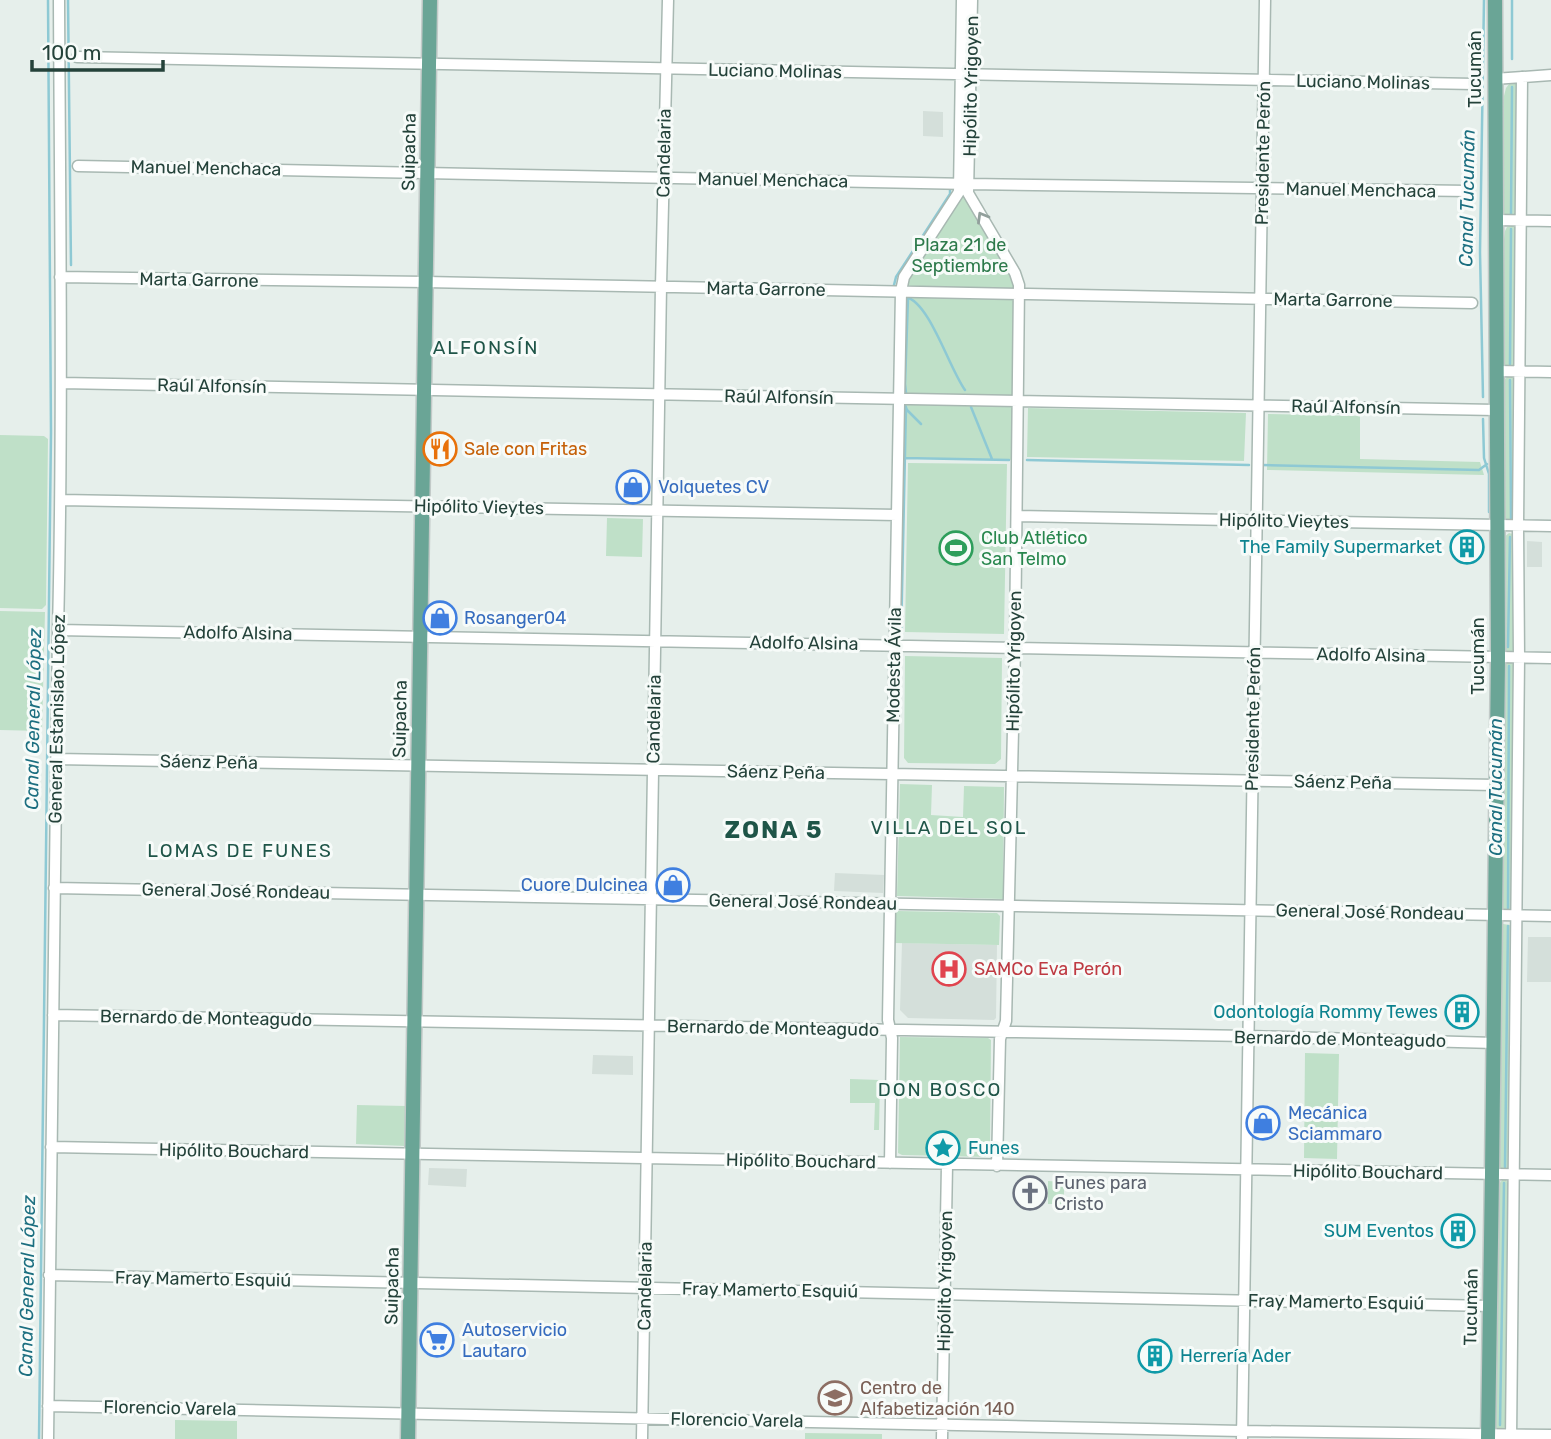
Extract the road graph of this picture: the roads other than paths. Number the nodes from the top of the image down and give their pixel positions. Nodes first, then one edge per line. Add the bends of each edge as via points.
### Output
1 (59, 0) edge
2 (430, 0) edge
3 (668, 0) edge
4 (962, 0) edge
5 (972, 0) edge
6 (1265, 0) edge
7 (1495, 0) edge
8 (77, 57) dead end
9 (429, 64) junction
10 (666, 68) junction
11 (966, 74) junction
12 (1551, 75) edge
13 (1522, 77) junction
14 (1494, 79) junction
15 (1264, 80) junction
16 (1474, 84) dead end
17 (78, 166) dead end
18 (428, 173) junction
19 (664, 178) junction
20 (964, 184) junction
21 (1262, 188) junction
22 (1469, 191) dead end
23 (1495, 220) junction
24 (1521, 220) junction
25 (1551, 220) edge
26 (60, 277) junction
27 (426, 282) junction
28 (661, 286) junction
29 (901, 292) junction
30 (1019, 294) junction
31 (1260, 298) junction
32 (1472, 303) dead end
33 (1496, 371) junction
34 (1519, 371) junction
35 (1551, 372) edge
36 (62, 383) junction
37 (425, 390) junction
38 (659, 394) junction
39 (899, 399) junction
40 (1018, 401) junction
41 (1258, 406) junction
42 (1496, 410) junction
43 (61, 499) junction
44 (423, 506) junction
45 (657, 511) junction
46 (897, 515) junction
47 (1017, 516) junction
48 (1256, 521) junction
49 (1498, 526) junction
50 (1518, 526) junction
51 (1551, 526) edge
52 (58, 629) junction
53 (421, 636) junction
54 (655, 640) junction
55 (894, 645) junction
56 (1014, 647) junction
57 (1254, 652) junction
58 (1497, 657) junction
59 (1519, 657) junction
60 (1551, 658) edge
61 (56, 759) junction
62 (419, 765) junction
63 (653, 770) junction
64 (892, 774) junction
65 (1012, 776) junction
66 (1252, 780) junction
67 (1496, 785) junction
68 (54, 888) junction
69 (417, 895) junction
70 (651, 899) junction
71 (890, 903) junction
72 (1010, 905) junction
73 (1250, 910) junction
74 (1495, 915) junction
75 (1516, 916) junction
76 (1551, 916) edge
77 (53, 1015) junction
78 (415, 1022) junction
79 (649, 1026) junction
80 (890, 1030) junction
81 (1002, 1032) junction
82 (1248, 1036) junction
83 (1494, 1042) junction
84 (51, 1147) junction
85 (413, 1154) junction
86 (647, 1157) junction
87 (890, 1163) junction
88 (947, 1165) junction
89 (997, 1166) junction
90 (1246, 1170) junction
91 (1492, 1174) junction
92 (1513, 1174) junction
93 (1551, 1175) edge
94 (49, 1275) junction
95 (411, 1283) junction
96 (645, 1288) junction
97 (945, 1294) junction
98 (1244, 1300) junction
99 (1490, 1306) junction
100 (48, 1406) junction
101 (409, 1413) junction
102 (642, 1418) junction
103 (943, 1425) junction
104 (1242, 1435) edge
105 (1551, 1435) edge
106 (1488, 1437) edge
107 (1511, 1437) edge
108 (48, 1439) edge
109 (408, 1439) edge
110 (642, 1439) edge
111 (942, 1439) edge

1 - 26 street, General Estanislao López
2 - 9 main road, Suipacha
3 - 10 street, Candelaria
4 - 11 street, Hipólito Yrigoyen
5 - 11 street, Hipólito Yrigoyen
6 - 15 street, Presidente Perón
7 - 14 main road, Tucumán
8 - 9 street, Luciano Molinas
9 - 10 street, Luciano Molinas
9 - 18 main road, Suipacha
10 - 11 street, Luciano Molinas
10 - 19 street, Candelaria
11 - 15 street, Luciano Molinas
11 - 20 street, Hipólito Yrigoyen
12 - 13 street
13 - 14 street
13 - 24 street
14 - 23 main road, Tucumán
15 - 16 street, Luciano Molinas
15 - 21 street, Presidente Perón
17 - 18 street, Manuel Menchaca
18 - 19 street, Manuel Menchaca
18 - 27 main road, Suipacha
19 - 20 street, Manuel Menchaca
19 - 28 street, Candelaria
20 - 21 street, Manuel Menchaca
20 - 29 street, Modesta Ávila via 904,277
30 -> 20 street, Hipólito Yrigoyen via 1015,273
21 - 22 street, Manuel Menchaca
21 - 31 street, Presidente Perón
23 - 24 street
23 - 33 main road, Tucumán
24 - 25 street
24 - 34 street
26 - 27 street, Marta Garrone
26 - 36 street, General Estanislao López
27 - 28 street, Marta Garrone
27 - 37 main road, Suipacha
28 - 29 street, Marta Garrone
28 - 38 street, Candelaria
29 - 30 street, Marta Garrone
29 - 39 street, Modesta Ávila
30 - 31 street, Marta Garrone
30 - 40 street, Hipólito Yrigoyen
31 - 32 street, Marta Garrone
31 - 41 street, Presidente Perón
33 - 34 street
33 - 42 main road, Tucumán
34 - 35 street
34 - 50 street
36 - 37 street, Raúl Alfonsín
36 - 43 street, General Estanislao López
37 - 38 street, Raúl Alfonsín
37 - 44 main road, Suipacha
38 - 39 street, Raúl Alfonsín
38 - 45 street, Candelaria
39 - 40 street, Raúl Alfonsín
39 - 46 street, Modesta Ávila
40 - 41 street, Raúl Alfonsín
40 - 47 street, Hipólito Yrigoyen
41 - 42 street, Raúl Alfonsín
41 - 48 street, Presidente Perón
42 - 49 main road, Tucumán
43 - 44 street, Hipólito Vieytes
43 - 52 street, General Estanislao López
44 - 45 street, Hipólito Vieytes
44 - 53 main road, Suipacha
45 - 46 street, Hipólito Vieytes
45 - 54 street, Candelaria
46 - 55 street, Modesta Ávila
47 - 48 street, Hipólito Vieytes
47 - 56 street, Hipólito Yrigoyen
48 - 49 street, Hipólito Vieytes
48 - 57 street, Presidente Perón
49 - 50 street, Hipólito Vieytes
49 - 58 main road, Tucumán
50 - 51 street, Hipólito Vieytes
50 - 59 street
52 - 53 street, Adolfo Alsina
52 - 61 street, General Estanislao López
53 - 54 street, Adolfo Alsina
53 - 62 main road, Suipacha
54 - 55 street, Adolfo Alsina
54 - 63 street, Candelaria
55 - 56 street, Adolfo Alsina
55 - 64 street, Modesta Ávila
56 - 57 street, Adolfo Alsina
56 - 65 street, Hipólito Yrigoyen
57 - 58 street, Adolfo Alsina
57 - 66 street, Presidente Perón
58 - 59 street, Adolfo Alsina
58 - 67 main road, Tucumán
59 - 60 street, Adolfo Alsina
59 - 75 street
61 - 62 street, Sáenz Peña
61 - 68 street, General Estanislao López
62 - 63 street, Sáenz Peña
62 - 69 main road, Suipacha
63 - 64 street, Sáenz Peña
63 - 70 street, Candelaria
64 - 65 street, Sáenz Peña
64 - 71 street, Modesta Ávila
65 - 66 street, Sáenz Peña
65 - 72 street, Hipólito Yrigoyen
66 - 67 street, Sáenz Peña
66 - 73 street, Presidente Perón
67 - 74 main road, Tucumán
68 - 69 street, General José Rondeau
68 - 77 street, General Estanislao López
69 - 70 street, General José Rondeau
69 - 78 main road, Suipacha
70 - 71 street, General José Rondeau
70 - 79 street, Candelaria
71 - 72 street, General José Rondeau
71 - 80 street, Modesta Ávila
72 - 73 street, General José Rondeau
72 - 81 street, Hipólito Yrigoyen
73 - 74 street, General José Rondeau
73 - 82 street, Presidente Perón
74 - 75 street, General José Rondeau
74 - 83 main road, Tucumán
75 - 76 street, General José Rondeau
75 - 92 street
77 - 78 street, Bernardo de Monteagudo
77 - 84 street, General Estanislao López
78 - 79 street, Bernardo de Monteagudo
78 - 85 main road, Suipacha
79 - 80 street, Bernardo de Monteagudo
79 - 86 street, Candelaria
80 - 81 street, Bernardo de Monteagudo
80 - 87 street, Modesta Ávila
81 - 82 street, Bernardo de Monteagudo
81 - 89 street, Hipólito Yrigoyen
82 - 83 street, Bernardo de Monteagudo
82 - 90 street, Presidente Perón
83 - 91 main road, Tucumán
84 - 85 street, Hipólito Bouchard
84 - 94 street, General Estanislao López
85 - 86 street, Hipólito Bouchard
85 - 95 main road, Suipacha
86 - 87 street, Hipólito Bouchard
86 - 96 street, Candelaria
87 - 88 street, Hipólito Bouchard
88 - 89 street, Hipólito Bouchard
88 - 97 street, Hipólito Yrigoyen
89 - 90 street, Hipólito Bouchard
90 - 91 street, Hipólito Bouchard
90 - 98 street, Presidente Perón
91 - 92 street, Hipólito Bouchard
91 - 99 main road, Tucumán
92 - 93 street, Hipólito Bouchard
92 - 107 street
94 - 95 street, Fray Mamerto Esquiú
94 - 100 street, General Estanislao López
95 - 96 street, Fray Mamerto Esquiú
95 - 101 main road, Suipacha
96 - 97 street, Fray Mamerto Esquiú
96 - 102 street, Candelaria
97 - 98 street, Fray Mamerto Esquiú
97 - 103 street, Hipólito Yrigoyen
98 - 99 street, Fray Mamerto Esquiú
98 - 104 street, Presidente Perón
99 - 106 main road, Tucumán
100 - 101 street, Florencio Varela
100 - 108 street, General Estanislao López
101 - 102 street, Florencio Varela
101 - 109 main road, Suipacha
102 - 103 street, Florencio Varela
102 - 110 street, Candelaria
103 - 104 street, Florencio Varela
103 - 111 street, Hipólito Yrigoyen
104 - 106 street, Florencio Varela
105 - 107 street, Florencio Varela
106 - 107 street, Florencio Varela

